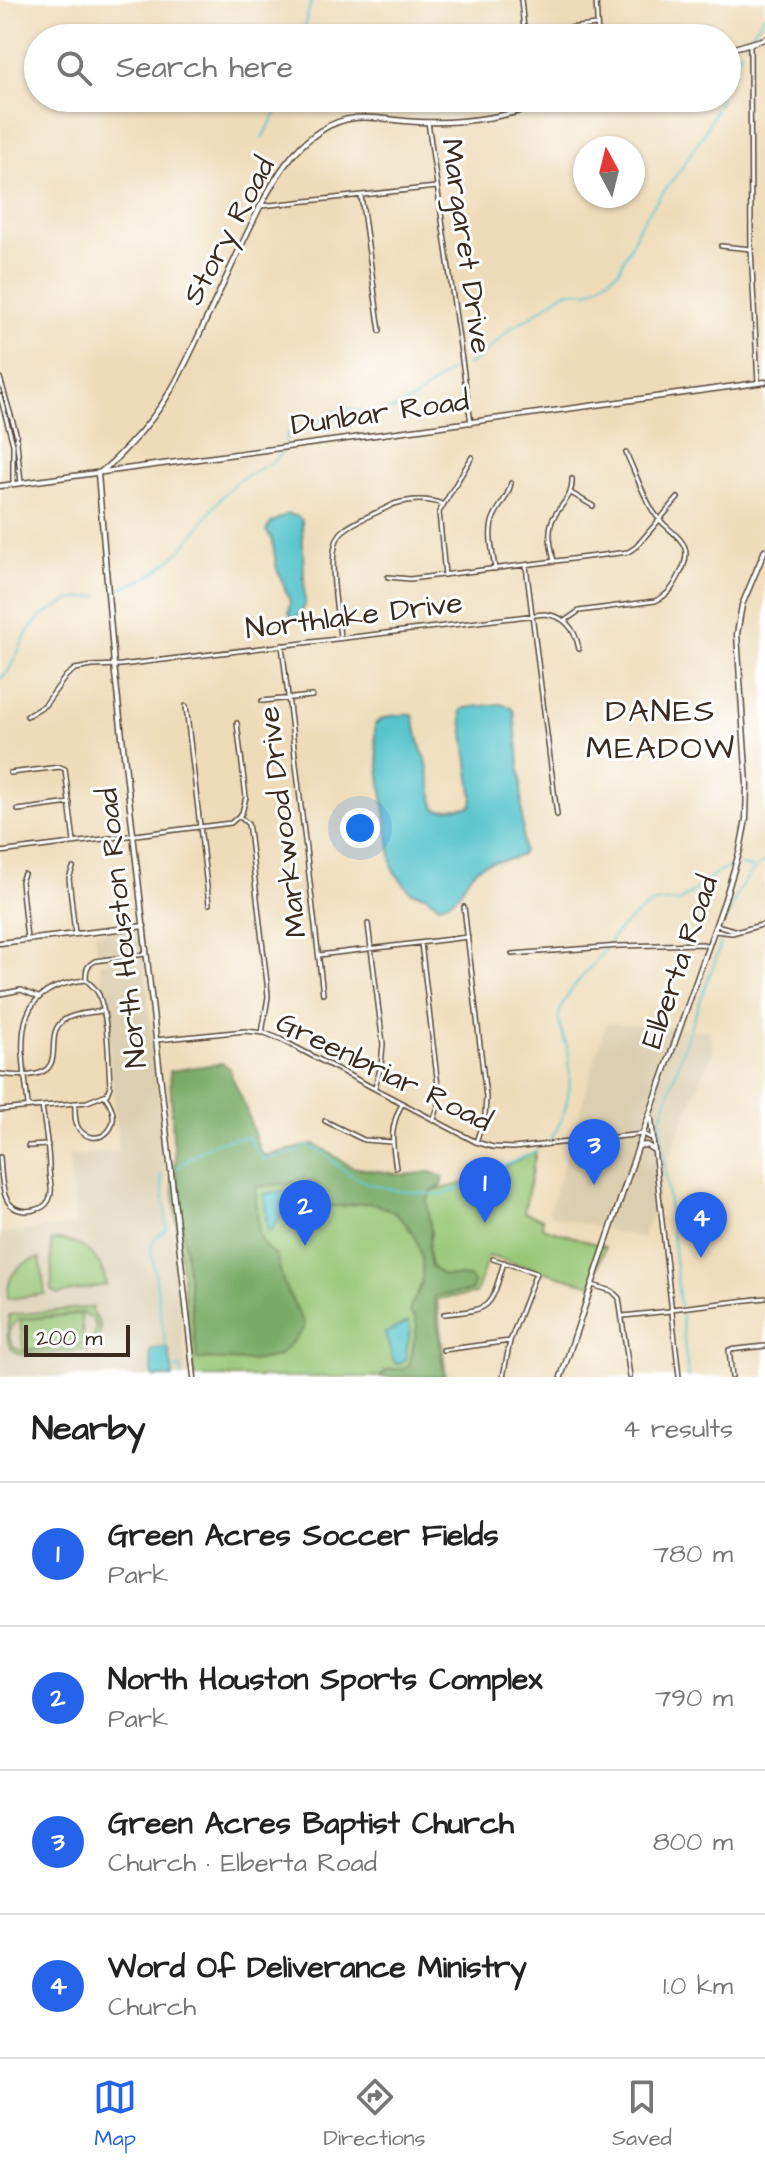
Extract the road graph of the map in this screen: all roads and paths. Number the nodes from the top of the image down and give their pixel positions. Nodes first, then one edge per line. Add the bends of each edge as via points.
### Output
1 (521, 0) edge
2 (596, 0) edge
3 (524, 24) edge
4 (596, 24) edge
5 (765, 39) edge
6 (750, 45) junction
7 (741, 47) edge
8 (516, 112) edge
9 (428, 122) junction
10 (437, 187) junction
11 (361, 196) junction
12 (261, 206) junction
13 (721, 246) dead end
14 (751, 249) junction
15 (380, 331) dead end
16 (0, 378) edge
17 (765, 382) edge
18 (758, 383) junction
19 (0, 396) edge
20 (471, 423) junction
21 (626, 453) dead end
22 (472, 457) dead end
23 (98, 474) junction
24 (572, 479) dead end
25 (21, 483) junction
26 (511, 483) dead end
27 (13, 484) junction
28 (0, 486) edge
29 (571, 493) junction
30 (678, 498) dead end
31 (442, 504) junction
32 (593, 506) dead end
33 (659, 519) junction
34 (765, 550) edge
35 (554, 562) junction
36 (526, 566) junction
37 (495, 569) junction
38 (445, 575) junction
39 (388, 577) dead end
40 (532, 615) junction
41 (565, 621) junction
42 (341, 638) junction
43 (282, 645) junction
44 (579, 649) dead end
45 (114, 665) junction
46 (312, 696) dead end
47 (288, 699) junction
48 (262, 701) dead end
49 (186, 706) dead end
50 (27, 716) dead end
51 (237, 723) dead end
52 (10, 773) dead end
53 (70, 803) junction
54 (18, 810) dead end
55 (557, 815) dead end
56 (239, 816) junction
57 (200, 827) junction
58 (134, 836) junction
59 (74, 842) junction
60 (0, 852) edge
61 (73, 868) dead end
62 (24, 874) dead end
63 (209, 904) dead end
64 (464, 907) dead end
65 (368, 924) dead end
66 (765, 924) edge
67 (144, 926) junction
68 (715, 928) junction
69 (75, 934) junction
70 (468, 937) junction
71 (27, 939) junction
72 (0, 943) edge
73 (421, 943) junction
74 (709, 946) junction
75 (371, 950) junction
76 (147, 954) junction
77 (512, 954) dead end
78 (319, 955) junction
79 (86, 980) junction
80 (0, 994) edge
81 (323, 994) dead end
82 (39, 997) junction
83 (102, 1011) junction
84 (262, 1033) junction
85 (156, 1040) junction
86 (0, 1074) edge
87 (25, 1075) junction
88 (374, 1088) junction
89 (105, 1096) junction
90 (75, 1103) junction
91 (402, 1104) junction
92 (42, 1106) junction
93 (28, 1108) junction
94 (0, 1110) edge
95 (650, 1115) junction
96 (434, 1119) junction
97 (325, 1121) dead end
98 (643, 1134) junction
99 (653, 1139) junction
100 (392, 1142) junction
101 (476, 1142) junction
102 (48, 1145) junction
103 (28, 1146) dead end
104 (638, 1146) junction
105 (654, 1150) junction
106 (0, 1157) edge
107 (396, 1168) dead end
108 (493, 1259) dead end
109 (504, 1262) junction
110 (592, 1285) junction
111 (765, 1298) edge
112 (671, 1310) junction
113 (444, 1314) dead end
114 (623, 1316) junction
115 (510, 1341) junction
116 (765, 1346) edge
117 (443, 1350) dead end
118 (194, 1377) edge
119 (503, 1377) edge
120 (561, 1377) edge
121 (630, 1377) edge
122 (679, 1377) edge
123 (732, 1377) edge

1 - 3 street
2 - 4 street
5 - 6 street
6 - 7 street
6 - 14 street
8 - 9 street, Story Road
9 - 10 street, Margaret Drive
9 - 12 street, Story Road via 371,116 331,124 289,159
10 - 11 street
10 - 20 street, Margaret Drive
11 - 12 street
11 - 15 street
12 - 23 street, Story Road via 168,397 145,429
13 - 14 street
14 - 18 street
16 - 25 street via 16,433
17 - 18 street, Dunbar Road
18 - 20 street, Dunbar Road
19 - 27 street via 13,444
20 - 23 street, Dunbar Road
21 - 33 street
22 - 31 street
23 - 25 street, Dunbar Road
23 - 45 street, North Houston Road
24 - 29 street
25 - 27 street, Dunbar Road
26 - 37 street via 491,524
27 - 28 street, Dunbar Road
29 - 32 street
29 - 35 street via 551,523
30 - 33 street
31 - 38 street via 438,518
31 - 42 street via 402,501 341,532 333,562
33 - 35 street via 628,552
33 - 41 street via 681,538 687,553 672,589 655,601 579,611
34 - 68 street, Elberta Road via 738,623 747,810 736,866
35 - 36 street
36 - 37 street
36 - 40 street
37 - 38 street
38 - 39 street
40 - 41 street, Northlake Drive
40 - 42 street, Northlake Drive
40 - 55 street
41 - 44 street
42 - 43 street, Northlake Drive
43 - 45 street, Northlake Drive
43 - 47 street, Markwood Drive
45 - 50 street, Northlake Drive via 75,669 45,705
45 - 58 street, North Houston Road
46 - 47 street
47 - 48 street
47 - 78 street, Markwood Drive
49 - 57 street
51 - 56 street via 246,797
52 - 53 street via 65,769
53 - 54 street
53 - 59 street
56 - 57 street
56 - 84 street via 248,824 267,983
57 - 58 street
57 - 63 street
58 - 59 street
58 - 67 street, North Houston Road
59 - 60 street
61 - 69 street via 69,878
62 - 71 street
64 - 70 street
65 - 75 street
66 - 68 street via 732,933
67 - 69 street
67 - 76 street, North Houston Road
68 - 74 street, Elberta Road
69 - 71 street
70 - 73 street
70 - 101 street via 486,1097
71 - 72 street
73 - 75 street
73 - 96 street via 438,1086
74 - 77 street
74 - 95 street, Elberta Road
75 - 78 street
75 - 88 street via 383,1044
76 - 79 street via 95,961 88,965
76 - 85 street, North Houston Road
78 - 81 street, Markwood Drive
79 - 82 street
79 - 83 street via 96,989
80 - 82 street via 21,990
82 - 87 street via 24,1025
83 - 87 street via 65,1019 54,1036 51,1065 44,1072
83 - 89 street via 110,1086
84 - 85 street, Greenbriar Road
84 - 88 street, Greenbriar Road
85 - 118 street, North Houston Road
86 - 87 street
87 - 93 street
88 - 91 street, Greenbriar Road
89 - 90 street
89 - 90 street via 113,1125 98,1137 79,1129
90 - 92 street
91 - 96 street, Greenbriar Road
91 - 100 street
92 - 93 street
92 - 102 street
93 - 94 street
95 - 98 street, Elberta Road
95 - 99 street
96 - 101 street, Greenbriar Road
97 - 100 street via 364,1140
98 - 99 street
98 - 101 street, Greenbriar Road via 513,1148
98 - 104 street, Elberta Road
99 - 105 street
100 - 107 street
102 - 103 street
102 - 106 street via 51,1193 38,1210 21,1211 7,1203
104 - 105 street
104 - 110 street, Elberta Road
105 - 112 street
108 - 109 street
109 - 113 street via 487,1306
109 - 115 street via 536,1273
110 - 114 street via 612,1291
110 - 120 street, Elberta Road
111 - 112 street
112 - 114 street
112 - 122 street
114 - 121 street
115 - 117 street
115 - 119 street
116 - 123 street via 729,1350

